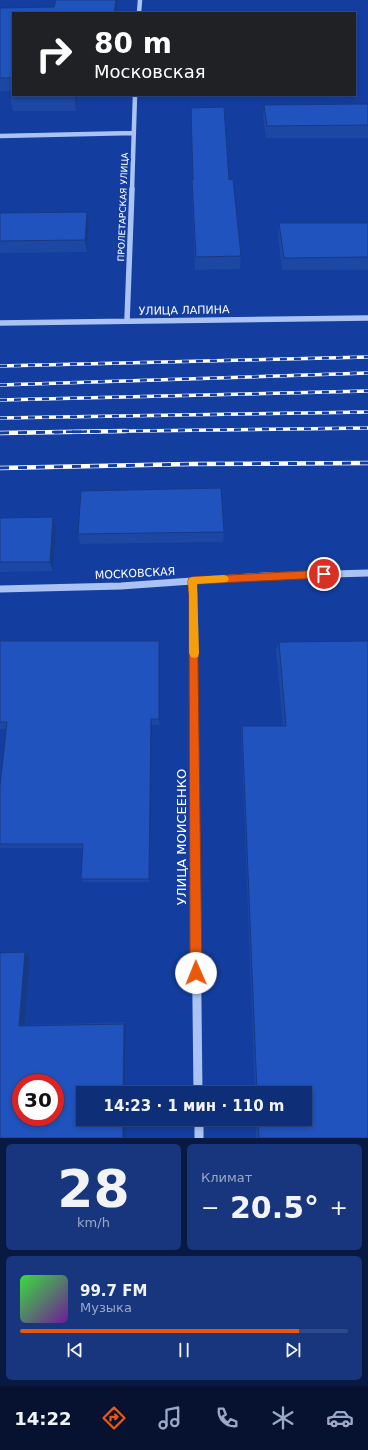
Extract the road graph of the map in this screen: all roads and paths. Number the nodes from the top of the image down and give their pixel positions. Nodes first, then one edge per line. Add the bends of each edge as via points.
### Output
1 (140, 0) edge
2 (139, 12) edge
3 (135, 96) edge
4 (134, 133) junction
5 (0, 136) edge
6 (368, 318) edge
7 (127, 321) junction
8 (0, 323) edge
9 (368, 573) edge
10 (192, 581) junction
11 (0, 589) edge
12 (198, 1086) edge
13 (199, 1126) edge
14 (199, 1138) edge

1 - 2 street
3 - 4 street, ПРОЛЕТАРСКАЯ УЛИЦА
4 - 5 street
4 - 7 street, ПРОЛЕТАРСКАЯ УЛИЦА
6 - 7 street, УЛИЦА ЛАПИНА
7 - 8 street, УЛИЦА ЛАПИНА
9 - 10 street, МОСКОВСКАЯ
10 - 11 street, МОСКОВСКАЯ via 121,586
10 - 12 street, УЛИЦА МОИСЕЕНКО
13 - 14 street

